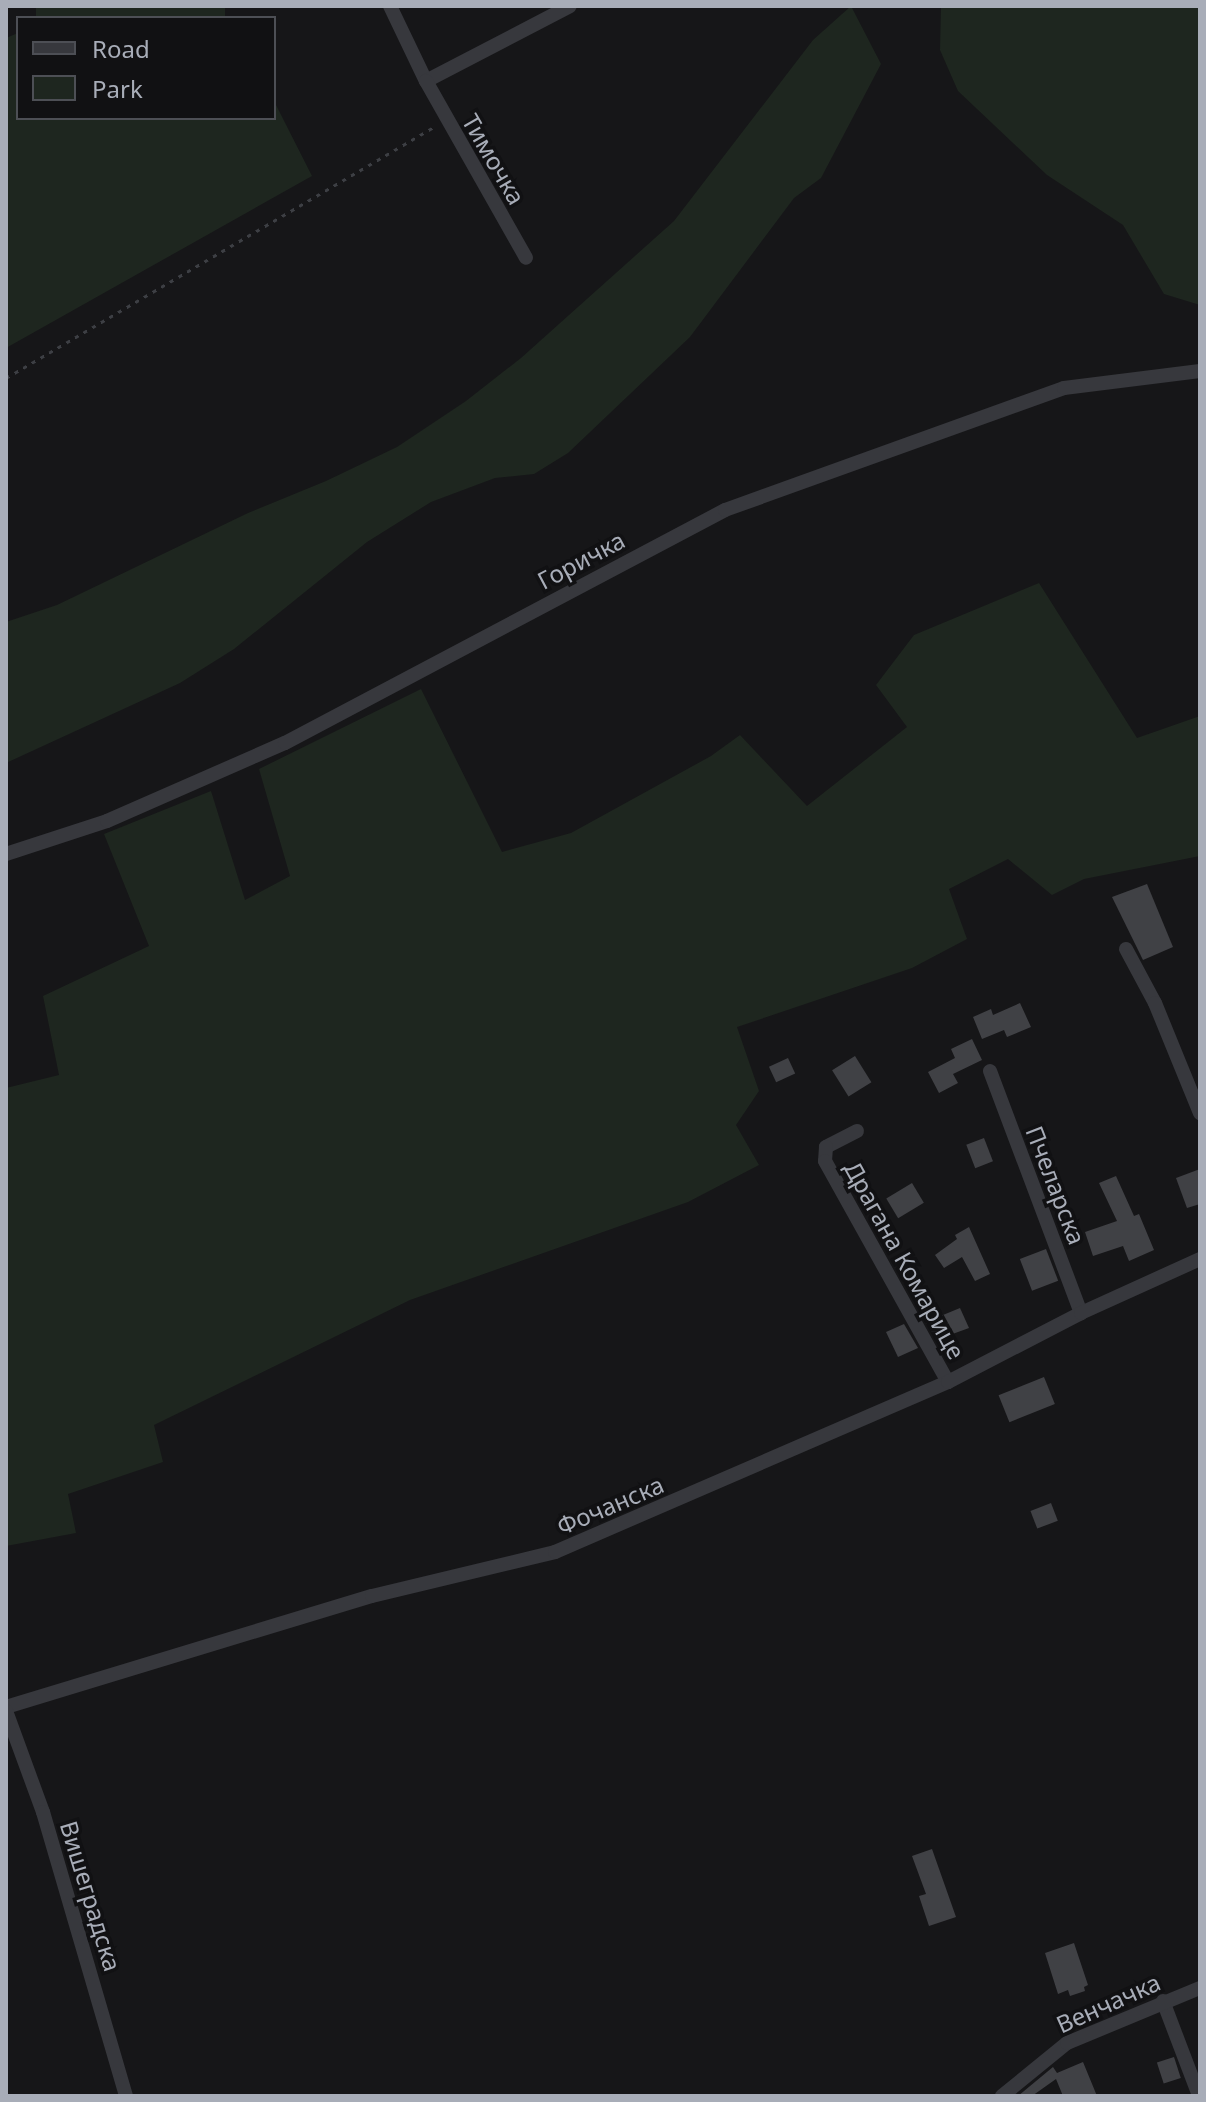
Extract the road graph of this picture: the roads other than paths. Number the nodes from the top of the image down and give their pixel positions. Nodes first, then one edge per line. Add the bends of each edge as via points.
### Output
1 (390, 6) edge
2 (570, 6) edge
3 (426, 81) junction
4 (526, 258) dead end
5 (1200, 371) edge
6 (6, 854) edge
7 (1126, 949) dead end
8 (990, 1071) dead end
9 (1200, 1113) edge
10 (857, 1131) dead end
11 (1200, 1259) edge
12 (1081, 1313) junction
13 (948, 1382) junction
14 (6, 1709) edge
15 (1200, 1988) edge
16 (1163, 2001) junction
17 (126, 2096) edge
18 (1002, 2096) edge
19 (1199, 2096) edge

1 - 3 street, Тимочка
2 - 3 street
3 - 4 street, Тимочка
5 - 6 street, Горичка via 1053,391 725,510 285,743 107,821
7 - 9 street via 1155,1003
8 - 12 street, Пчеларска
10 - 13 street, Драгана Комарице via 826,1147 825,1161
11 - 12 street, Фочанска
12 - 13 street, Фочанска
13 - 14 street, Фочанска via 555,1552 372,1596
14 - 17 street, Вишеградска via 43,1812
15 - 16 street, Венчачка
16 - 18 street, Венчачка via 1067,2043
16 - 19 street

